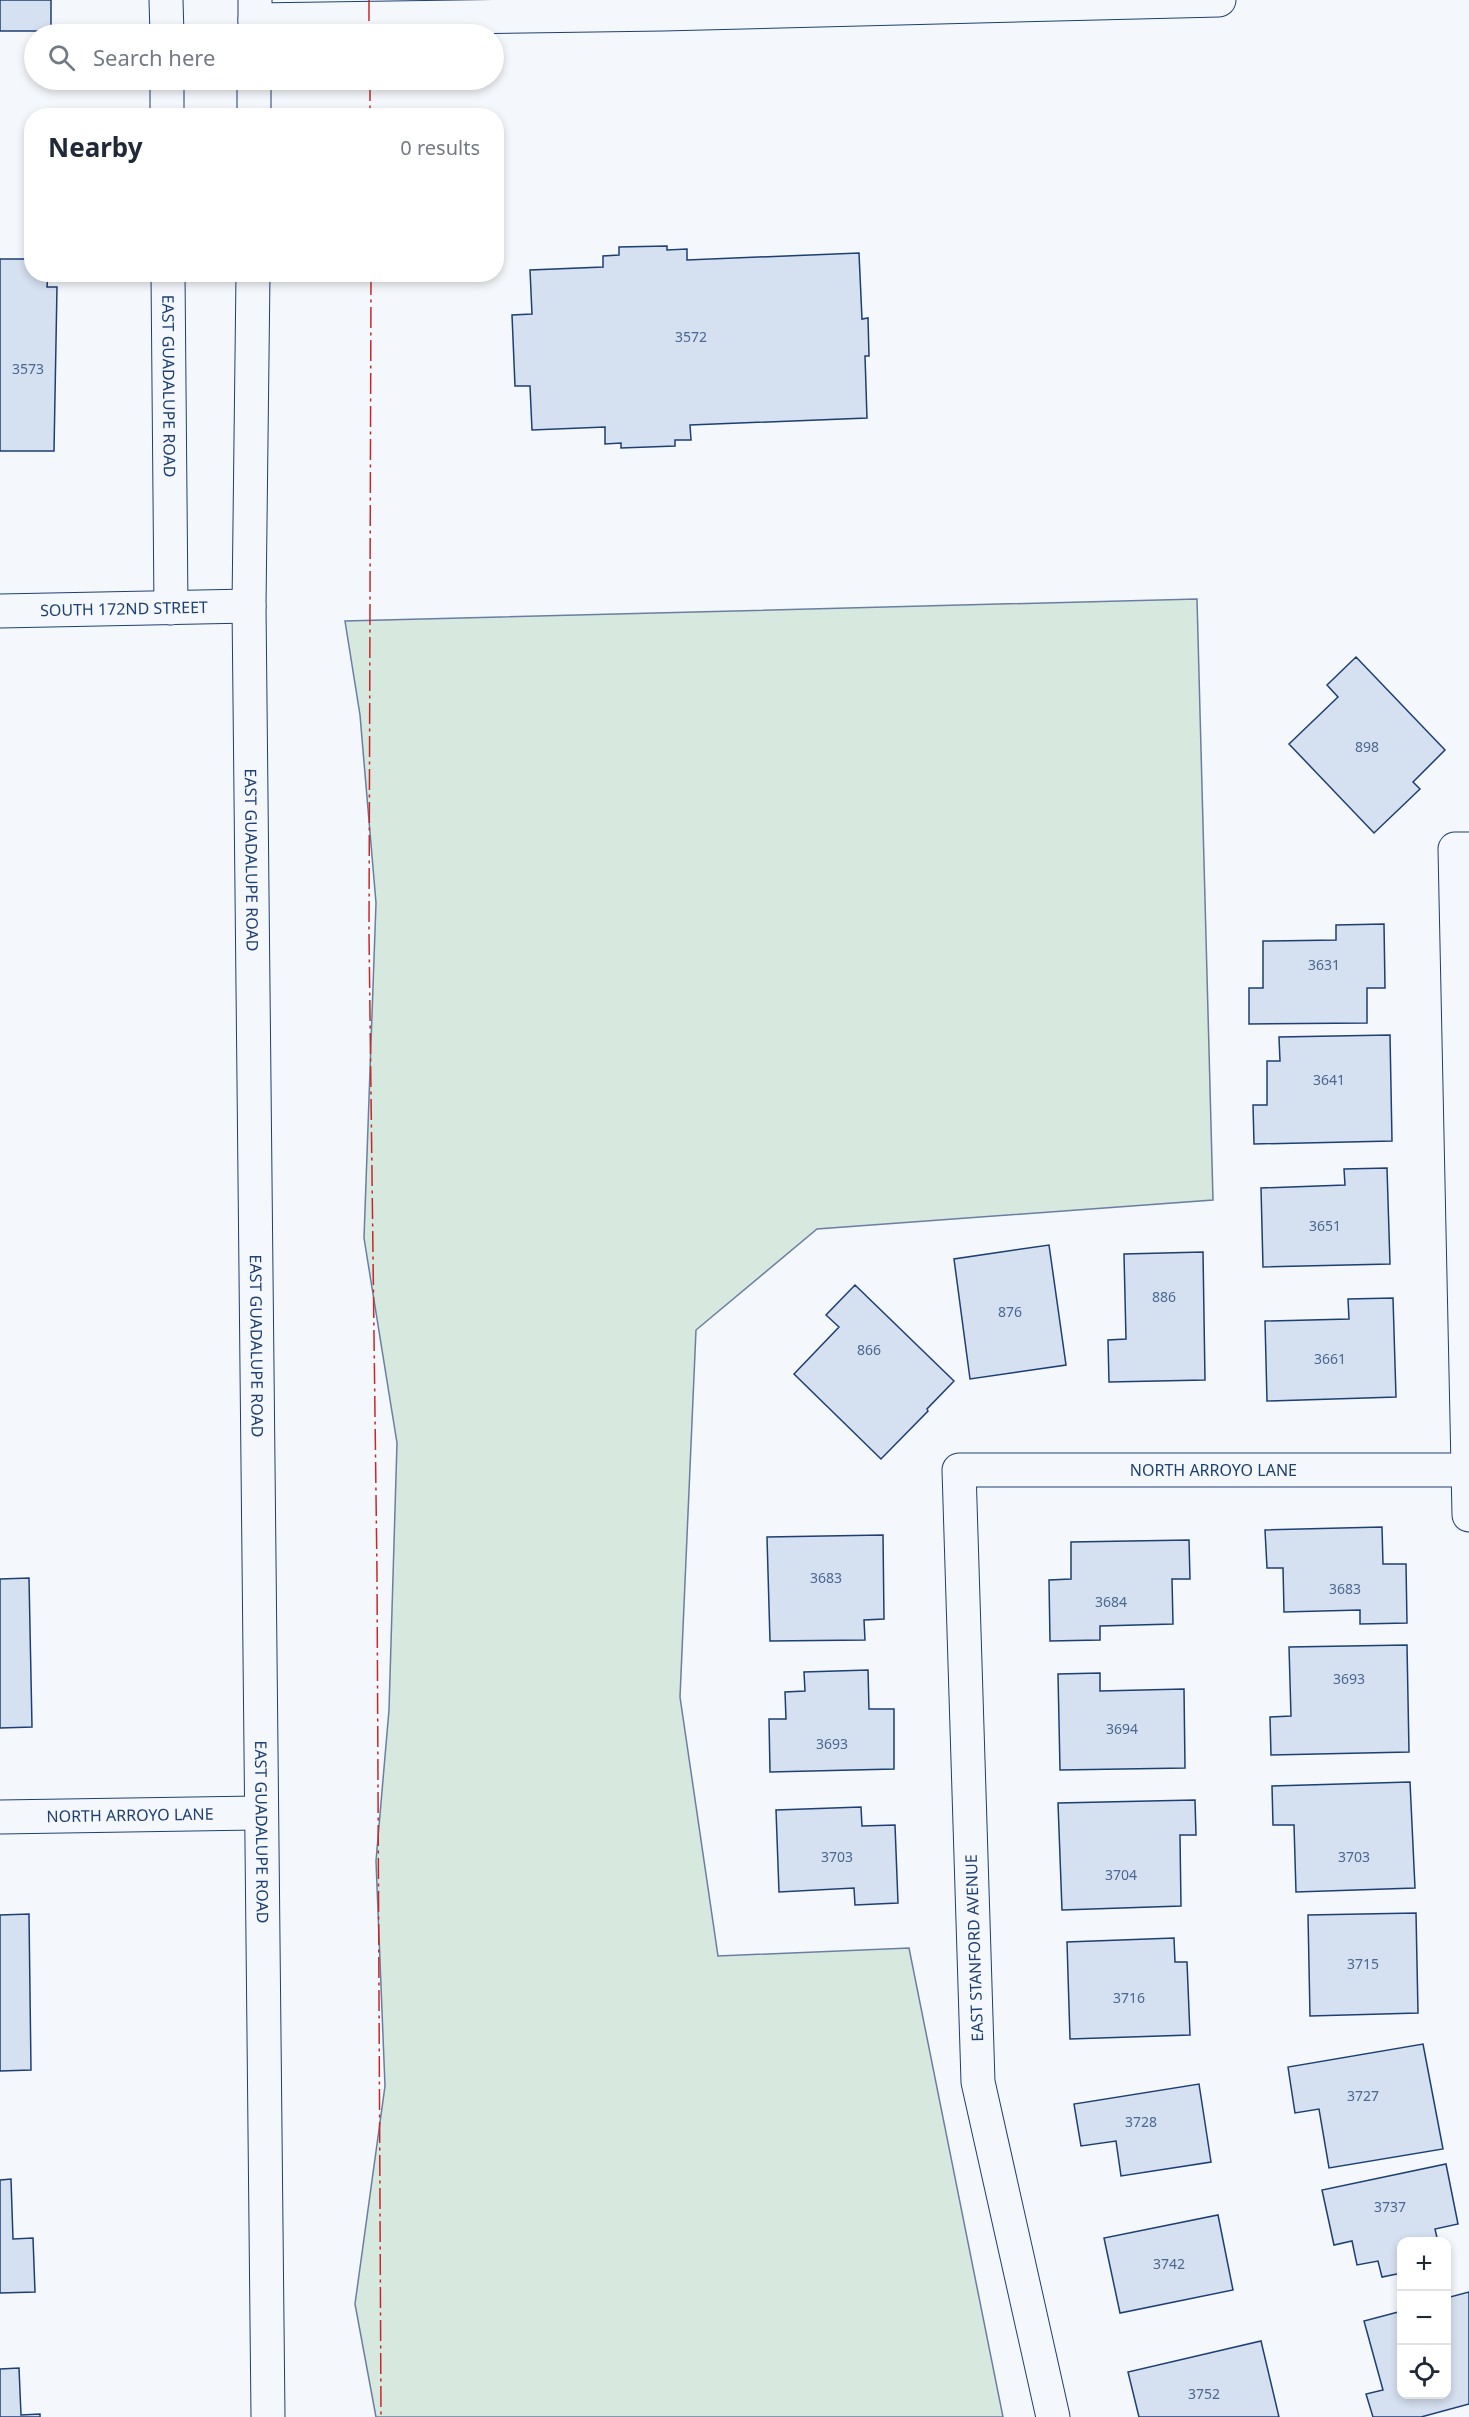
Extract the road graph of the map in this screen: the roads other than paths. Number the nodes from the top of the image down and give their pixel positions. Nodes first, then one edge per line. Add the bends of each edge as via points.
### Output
1 (166, 0) edge
2 (1219, 0) edge
3 (663, 7) edge
4 (255, 18) edge
5 (167, 24) edge
6 (167, 90) edge
7 (254, 90) edge
8 (167, 108) edge
9 (254, 108) edge
10 (168, 282) edge
11 (252, 282) edge
12 (249, 606) junction
13 (171, 608) junction
14 (0, 610) edge
15 (1462, 849) edge
16 (959, 1470) joint
17 (1467, 1470) junction
18 (1469, 1515) edge
19 (261, 1813) junction
20 (0, 1817) edge
21 (268, 2417) edge
22 (1053, 2417) edge

1 - 5 street
2 - 3 street
3 - 4 street
6 - 8 street
7 - 9 street
10 - 13 street, EAST GUADALUPE ROAD
11 - 12 street, EAST GUADALUPE ROAD
12 - 13 street, SOUTH 172ND STREET
12 - 19 street, EAST GUADALUPE ROAD
13 - 14 street, SOUTH 172ND STREET
15 - 17 street
16 - 17 street, NORTH ARROYO LANE
16 - 22 street, EAST STANFORD AVENUE via 978,2082
17 - 18 street
19 - 20 street, NORTH ARROYO LANE
19 - 21 street, EAST GUADALUPE ROAD

